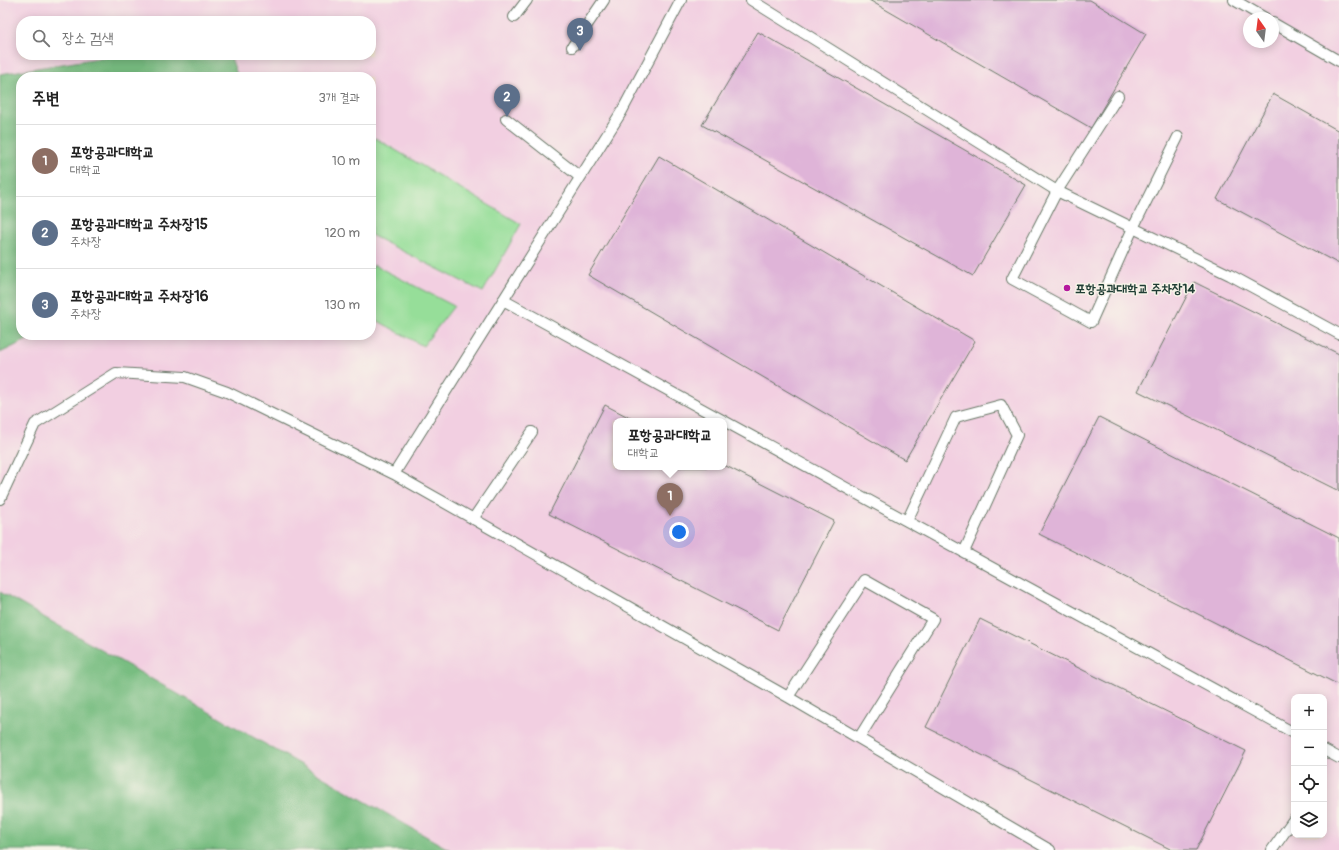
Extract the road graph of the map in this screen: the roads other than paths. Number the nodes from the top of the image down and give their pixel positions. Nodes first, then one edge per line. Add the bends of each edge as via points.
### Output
1 (527, 0) edge
2 (604, 0) edge
3 (681, 0) edge
4 (751, 0) edge
5 (1234, 0) edge
6 (1255, 12) edge
7 (514, 17) dead end
8 (1279, 27) edge
9 (572, 47) dead end
10 (1339, 62) edge
11 (1118, 96) dead end
12 (506, 119) dead end
13 (1178, 137) dead end
14 (580, 178) junction
15 (1057, 191) junction
16 (1133, 228) junction
17 (503, 300) junction
18 (1339, 334) edge
19 (719, 418) edge
20 (727, 423) edge
21 (532, 432) dead end
22 (394, 474) junction
23 (0, 499) edge
24 (473, 519) junction
25 (907, 521) junction
26 (964, 552) junction
27 (788, 697) junction
28 (1291, 731) edge
29 (859, 738) junction
30 (1327, 752) edge
31 (1339, 758) edge
32 (1291, 823) edge
33 (1050, 850) edge
34 (1272, 850) edge

1 - 7 lane
2 - 9 lane
3 - 14 lane via 622,111
4 - 15 lane
5 - 6 lane
8 - 10 lane
11 - 15 lane
12 - 14 lane
13 - 16 lane
14 - 17 lane
15 - 16 lane
15 - 16 lane via 1012,279 1091,322
16 - 18 lane via 1230,275
17 - 19 lane
17 - 22 lane
20 - 25 lane
21 - 24 lane
22 - 23 lane via 227,392 185,377 116,373 34,424
22 - 24 lane
24 - 27 lane
25 - 26 lane
25 - 26 lane via 956,416 1001,405 1017,435
26 - 28 lane
27 - 29 lane
27 - 29 lane via 864,580 933,619
29 - 33 lane
30 - 31 lane
32 - 34 lane

